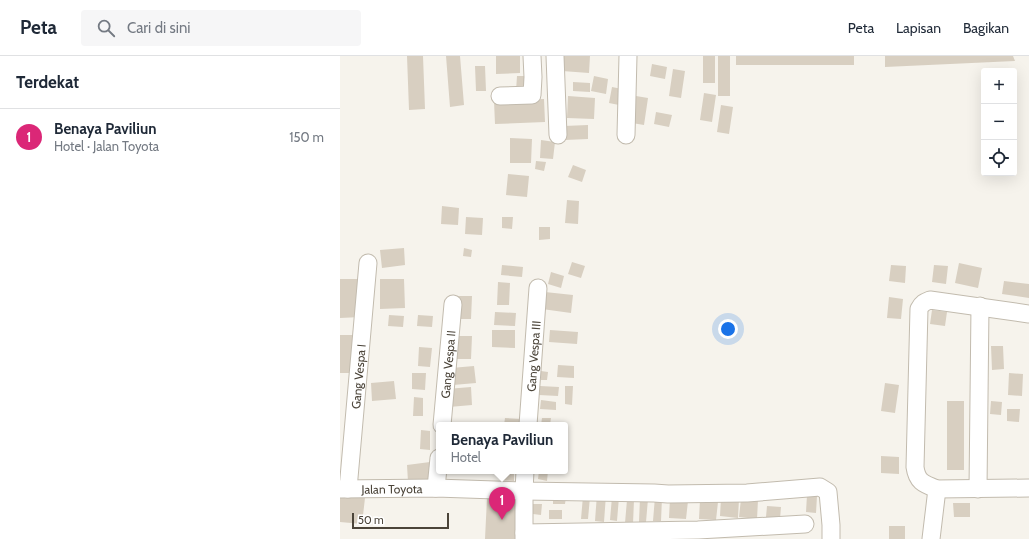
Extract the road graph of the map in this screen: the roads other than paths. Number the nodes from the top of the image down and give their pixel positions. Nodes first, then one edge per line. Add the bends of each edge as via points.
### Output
1 (532, 56) edge
2 (555, 56) edge
3 (628, 56) edge
4 (500, 96) dead end
5 (626, 135) dead end
6 (558, 136) dead end
7 (368, 263) dead end
8 (538, 288) dead end
9 (453, 304) dead end
10 (980, 306) junction
11 (1029, 314) edge
12 (442, 422) edge
13 (528, 422) edge
14 (437, 474) edge
15 (525, 474) edge
16 (436, 488) junction
17 (1029, 488) edge
18 (344, 489) edge
19 (937, 489) junction
20 (978, 489) junction
21 (524, 491) junction
22 (805, 524) dead end
23 (698, 535) edge
24 (524, 536) edge
25 (831, 539) edge
26 (931, 539) edge

1 - 4 street via 532,95
2 - 6 street
3 - 5 street
7 - 18 street, Gang Vespa I
8 - 13 street, Gang Vespa III
9 - 12 street, Gang Vespa II
10 - 11 street
10 - 19 street via 930,300 919,308 915,467 919,479
10 - 20 street
14 - 16 street
15 - 21 street
16 - 18 street, Jalan Toyota
16 - 21 street, Jalan Toyota
17 - 20 street
19 - 20 street
19 - 26 street
21 - 24 street
21 - 25 street, Jalan Toyota via 747,493 820,487 828,492
22 - 23 street
23 - 24 street

